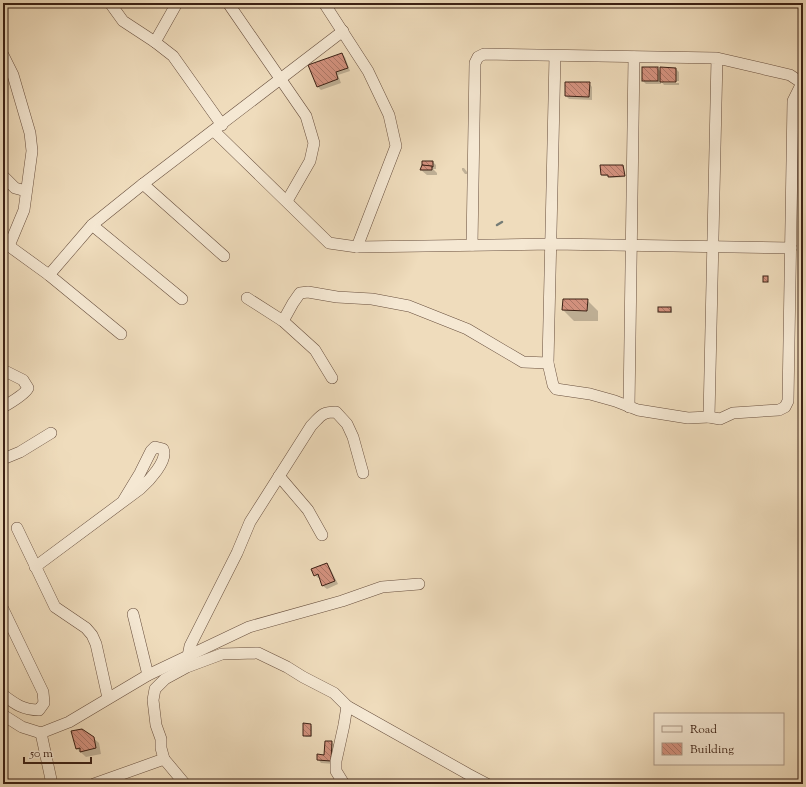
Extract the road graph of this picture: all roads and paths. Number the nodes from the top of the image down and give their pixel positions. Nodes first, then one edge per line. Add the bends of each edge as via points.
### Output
1 (110, 3) edge
2 (178, 3) edge
3 (228, 3) edge
4 (324, 3) edge
5 (344, 31) junction
6 (155, 42) junction
7 (3, 55) edge
8 (556, 56) junction
9 (634, 57) junction
10 (717, 58) junction
11 (280, 79) junction
12 (802, 84) edge
13 (218, 128) junction
14 (3, 176) edge
15 (143, 184) junction
16 (26, 191) junction
17 (287, 201) junction
18 (92, 225) junction
19 (552, 244) junction
20 (472, 245) junction
21 (6, 246) edge
22 (632, 246) junction
23 (712, 247) junction
24 (358, 248) junction
25 (791, 248) junction
26 (224, 256) dead end
27 (50, 275) junction
28 (247, 298) dead end
29 (182, 299) dead end
30 (283, 321) junction
31 (120, 334) dead end
32 (548, 363) junction
33 (3, 370) edge
34 (332, 378) dead end
35 (3, 407) edge
36 (629, 407) junction
37 (709, 417) junction
38 (51, 434) dead end
39 (3, 459) edge
40 (363, 473) dead end
41 (279, 476) junction
42 (123, 501) junction
43 (17, 528) dead end
44 (322, 535) dead end
45 (35, 567) junction
46 (419, 584) dead end
47 (3, 609) edge
48 (133, 614) dead end
49 (188, 656) junction
50 (148, 675) junction
51 (3, 695) edge
52 (108, 698) junction
53 (347, 706) junction
54 (3, 715) edge
55 (41, 733) junction
56 (164, 759) junction
57 (52, 784) edge
58 (94, 784) edge
59 (185, 784) edge
60 (344, 784) edge
61 (488, 784) edge

1 - 6 street via 123,20
2 - 6 street
3 - 11 street
4 - 5 street
5 - 11 street
5 - 24 street via 368,71 389,115 396,146
6 - 13 street via 173,56
7 - 16 street via 13,75 30,133 32,151
8 - 9 street
8 - 19 street
8 - 20 street via 484,54 478,57 475,63
9 - 10 street
9 - 22 street
10 - 12 street via 790,75
10 - 23 street
11 - 13 street
11 - 17 street via 306,116 314,143 310,161
12 - 25 street via 793,101
13 - 15 street
13 - 17 street
14 - 16 street via 15,188
15 - 18 street
15 - 26 street
16 - 21 street via 24,210
17 - 24 street via 329,243
18 - 27 street
18 - 29 street
19 - 20 street
19 - 22 street
19 - 32 street
20 - 24 street
21 - 27 street
22 - 23 street
22 - 36 street
23 - 25 street
23 - 37 street
25 - 37 street via 788,401 780,410 733,413 720,419
27 - 31 street
28 - 30 street
30 - 32 street via 300,293 372,299 409,306 453,323 523,362
30 - 34 street via 315,350
32 - 36 street via 556,389 590,394
33 - 35 street via 23,380 28,388 15,401
36 - 37 street via 688,418
38 - 39 street
40 - 41 street via 347,424 336,412 326,412 311,426
41 - 44 street via 308,510
41 - 49 street via 250,522 238,553 190,646
42 - 42 street via 151,478 164,457 163,449 155,447 151,451
42 - 45 street
43 - 45 street
45 - 52 street via 55,607 92,635
46 - 49 street via 382,588 342,602 249,627
47 - 51 street via 43,692 44,703 38,710 28,710
48 - 50 street
49 - 50 street
50 - 52 street
52 - 55 street via 69,722
53 - 56 street via 334,693 258,653 215,656 165,679 155,689 154,712
53 - 60 street via 336,761 336,771
53 - 61 street
54 - 55 street via 22,727
55 - 57 street
56 - 58 street
56 - 59 street

